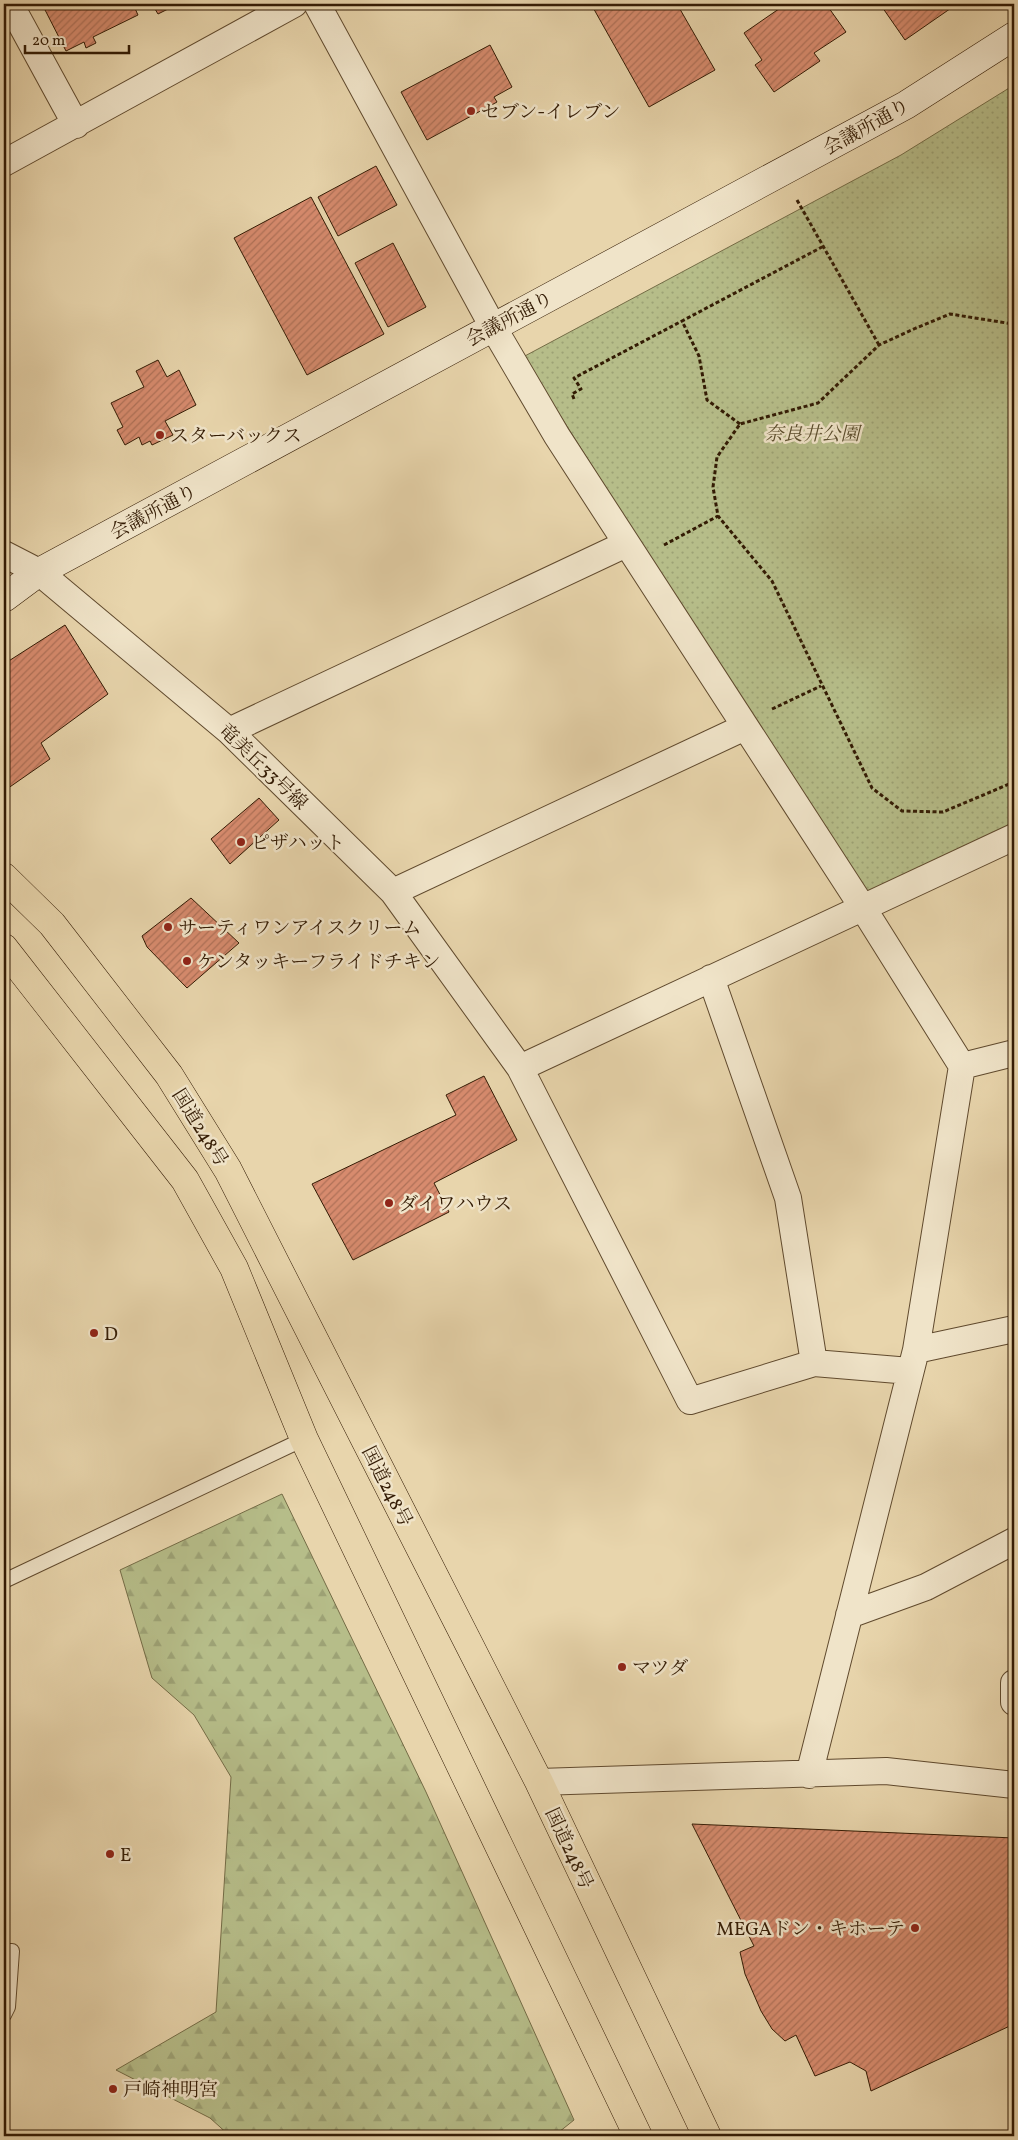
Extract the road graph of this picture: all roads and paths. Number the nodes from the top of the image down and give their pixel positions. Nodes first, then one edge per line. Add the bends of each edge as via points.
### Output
1 (10, 4) edge
2 (294, 4) edge
3 (317, 4) edge
4 (1014, 36) edge
5 (76, 125) junction
6 (4, 163) edge
7 (781, 172) junction
8 (822, 247) junction
9 (682, 320) junction
10 (1014, 325) edge
11 (493, 327) junction
12 (879, 345) junction
13 (550, 423) junction
14 (740, 424) junction
15 (718, 516) junction
16 (631, 552) junction
17 (4, 554) edge
18 (39, 572) junction
19 (4, 598) edge
20 (821, 686) junction
21 (743, 725) junction
22 (229, 731) junction
23 (1014, 782) edge
24 (1014, 836) edge
25 (4, 878) edge
26 (393, 892) junction
27 (863, 908) junction
28 (4, 948) edge
29 (711, 978) junction
30 (1014, 1052) edge
31 (962, 1066) junction
32 (520, 1068) junction
33 (1014, 1329) edge
34 (913, 1361) junction
35 (814, 1363) junction
36 (304, 1439) junction
37 (1014, 1541) edge
38 (4, 1581) edge
39 (849, 1615) junction
40 (1014, 1683) edge
41 (1014, 1702) edge
42 (809, 1775) junction
43 (539, 1782) junction
44 (1014, 1785) edge
45 (4, 1951) edge
46 (4, 2015) edge
47 (638, 2136) edge
48 (707, 2136) edge

1 - 5 street
2 - 5 street
3 - 11 street
4 - 7 street, 会議所通り via 906,105
5 - 6 street
7 - 8 path
7 - 11 street, 会議所通り
8 - 9 path
8 - 12 path
9 - 13 path via 574,378 581,389 572,394 577,410
9 - 14 path via 699,356 707,400
10 - 12 path via 950,314
11 - 13 street
11 - 18 street, 会議所通り
12 - 14 path via 818,404
13 - 16 street
14 - 15 path via 717,457 713,487
15 - 16 path
15 - 20 path via 772,582
16 - 21 street
16 - 22 street
17 - 18 street, 竜美丘33号線
18 - 19 street, 会議所通り
18 - 22 street, 竜美丘33号線
20 - 21 path
20 - 23 path via 872,788 902,811 943,812
21 - 26 street
21 - 27 street
22 - 26 street, 竜美丘33号線
24 - 27 street
25 - 43 highway, 国道248号 via 52,924 169,1075 228,1170
26 - 32 street, 竜美丘33号線
27 - 29 street
27 - 31 street
28 - 36 highway via 185,1180 234,1268
29 - 32 street
29 - 35 street via 788,1198
30 - 31 street
31 - 34 street
32 - 35 street, 竜美丘33号線 via 690,1401
33 - 34 street
34 - 35 street
34 - 39 street
36 - 38 lane
36 - 47 highway
37 - 39 street via 926,1587
39 - 42 street
40 - 41 street
42 - 43 street
42 - 44 street via 886,1771
43 - 48 highway, 国道248号
45 - 46 lane via 12,1951 8,2007

